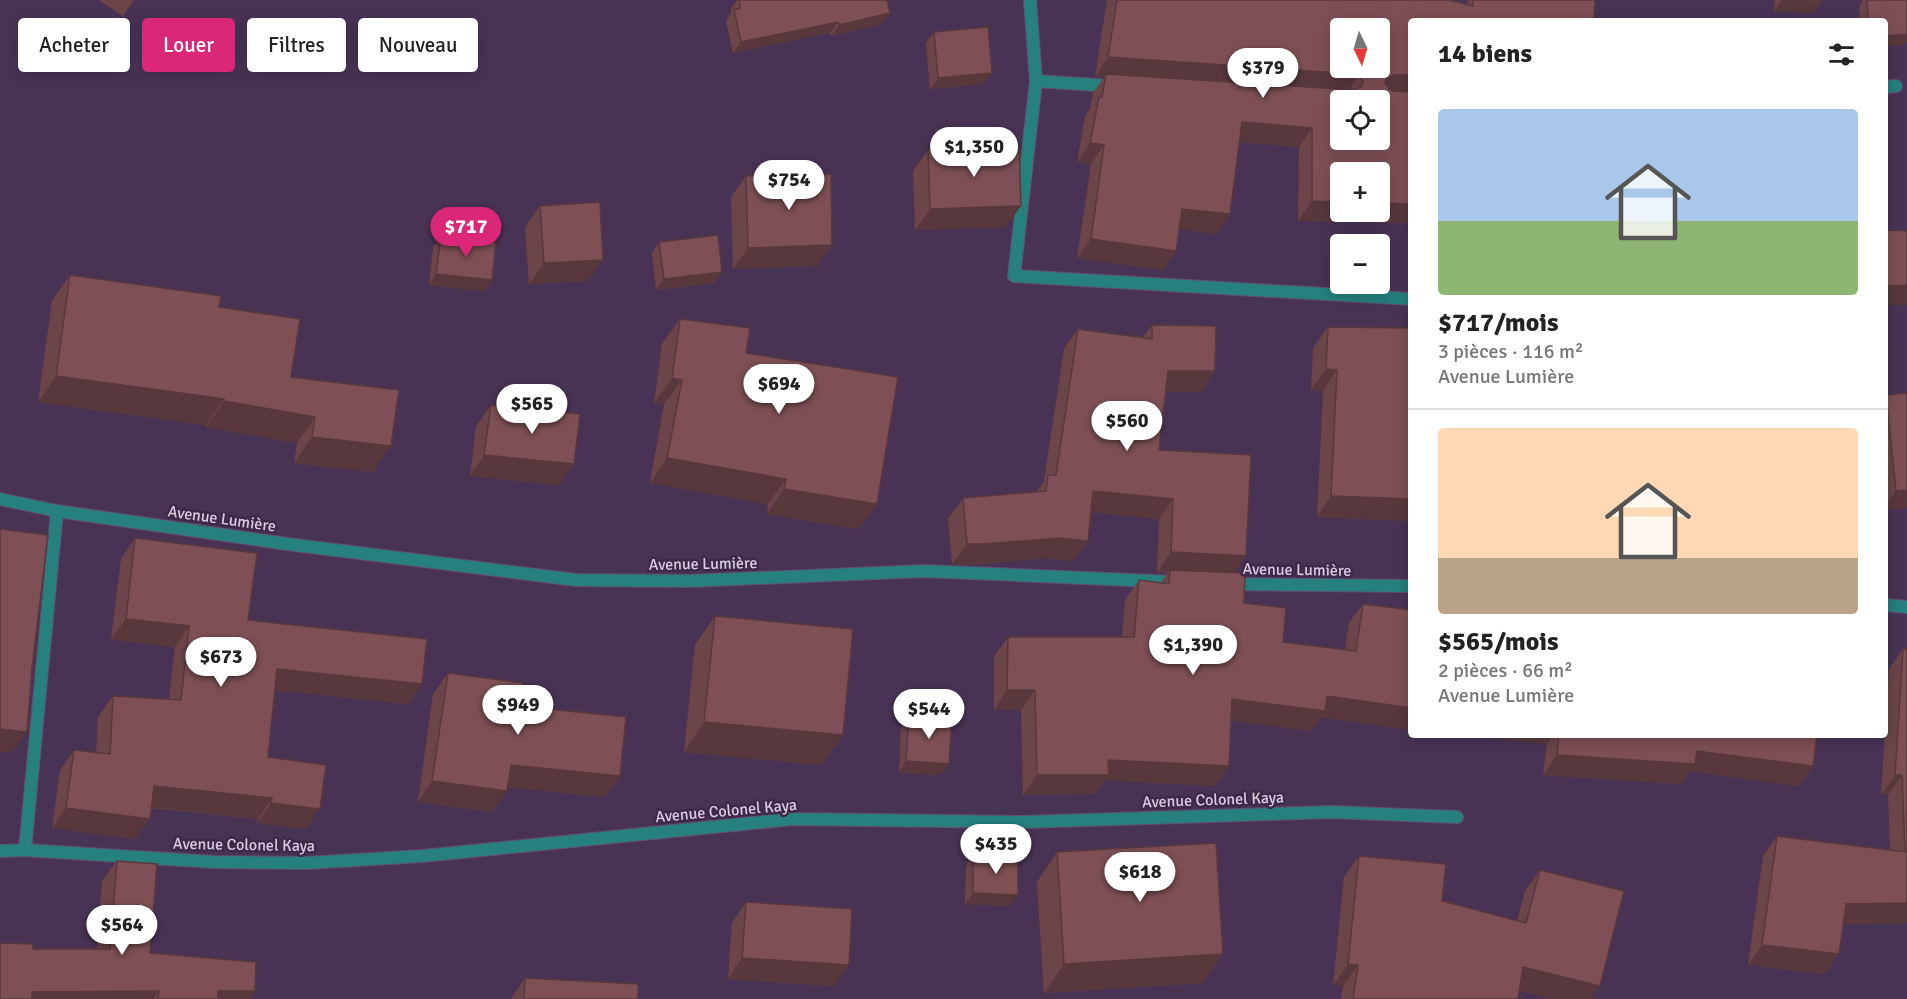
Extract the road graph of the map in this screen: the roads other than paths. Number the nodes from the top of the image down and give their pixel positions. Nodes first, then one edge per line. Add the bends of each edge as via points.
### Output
1 (1030, 0) edge
2 (1036, 81) junction
3 (1128, 88) edge
4 (1408, 299) edge
5 (0, 499) edge
6 (57, 511) junction
7 (1184, 582) edge
8 (1219, 584) edge
9 (1408, 586) edge
10 (1888, 605) edge
11 (1907, 607) edge
12 (1457, 817) dead end
13 (25, 850) junction
14 (0, 851) edge

1 - 2 street
2 - 3 street
2 - 4 street via 1014,276
5 - 6 street, Avenue Lumière
6 - 7 street, Avenue Lumière via 576,580 689,581 924,571
6 - 13 street
8 - 9 street, Avenue Lumière
10 - 11 street
12 - 13 street, Avenue Colonel Kaya via 1331,812 1024,822 793,819 422,856 307,863 214,862
13 - 14 street, Avenue Colonel Kaya

